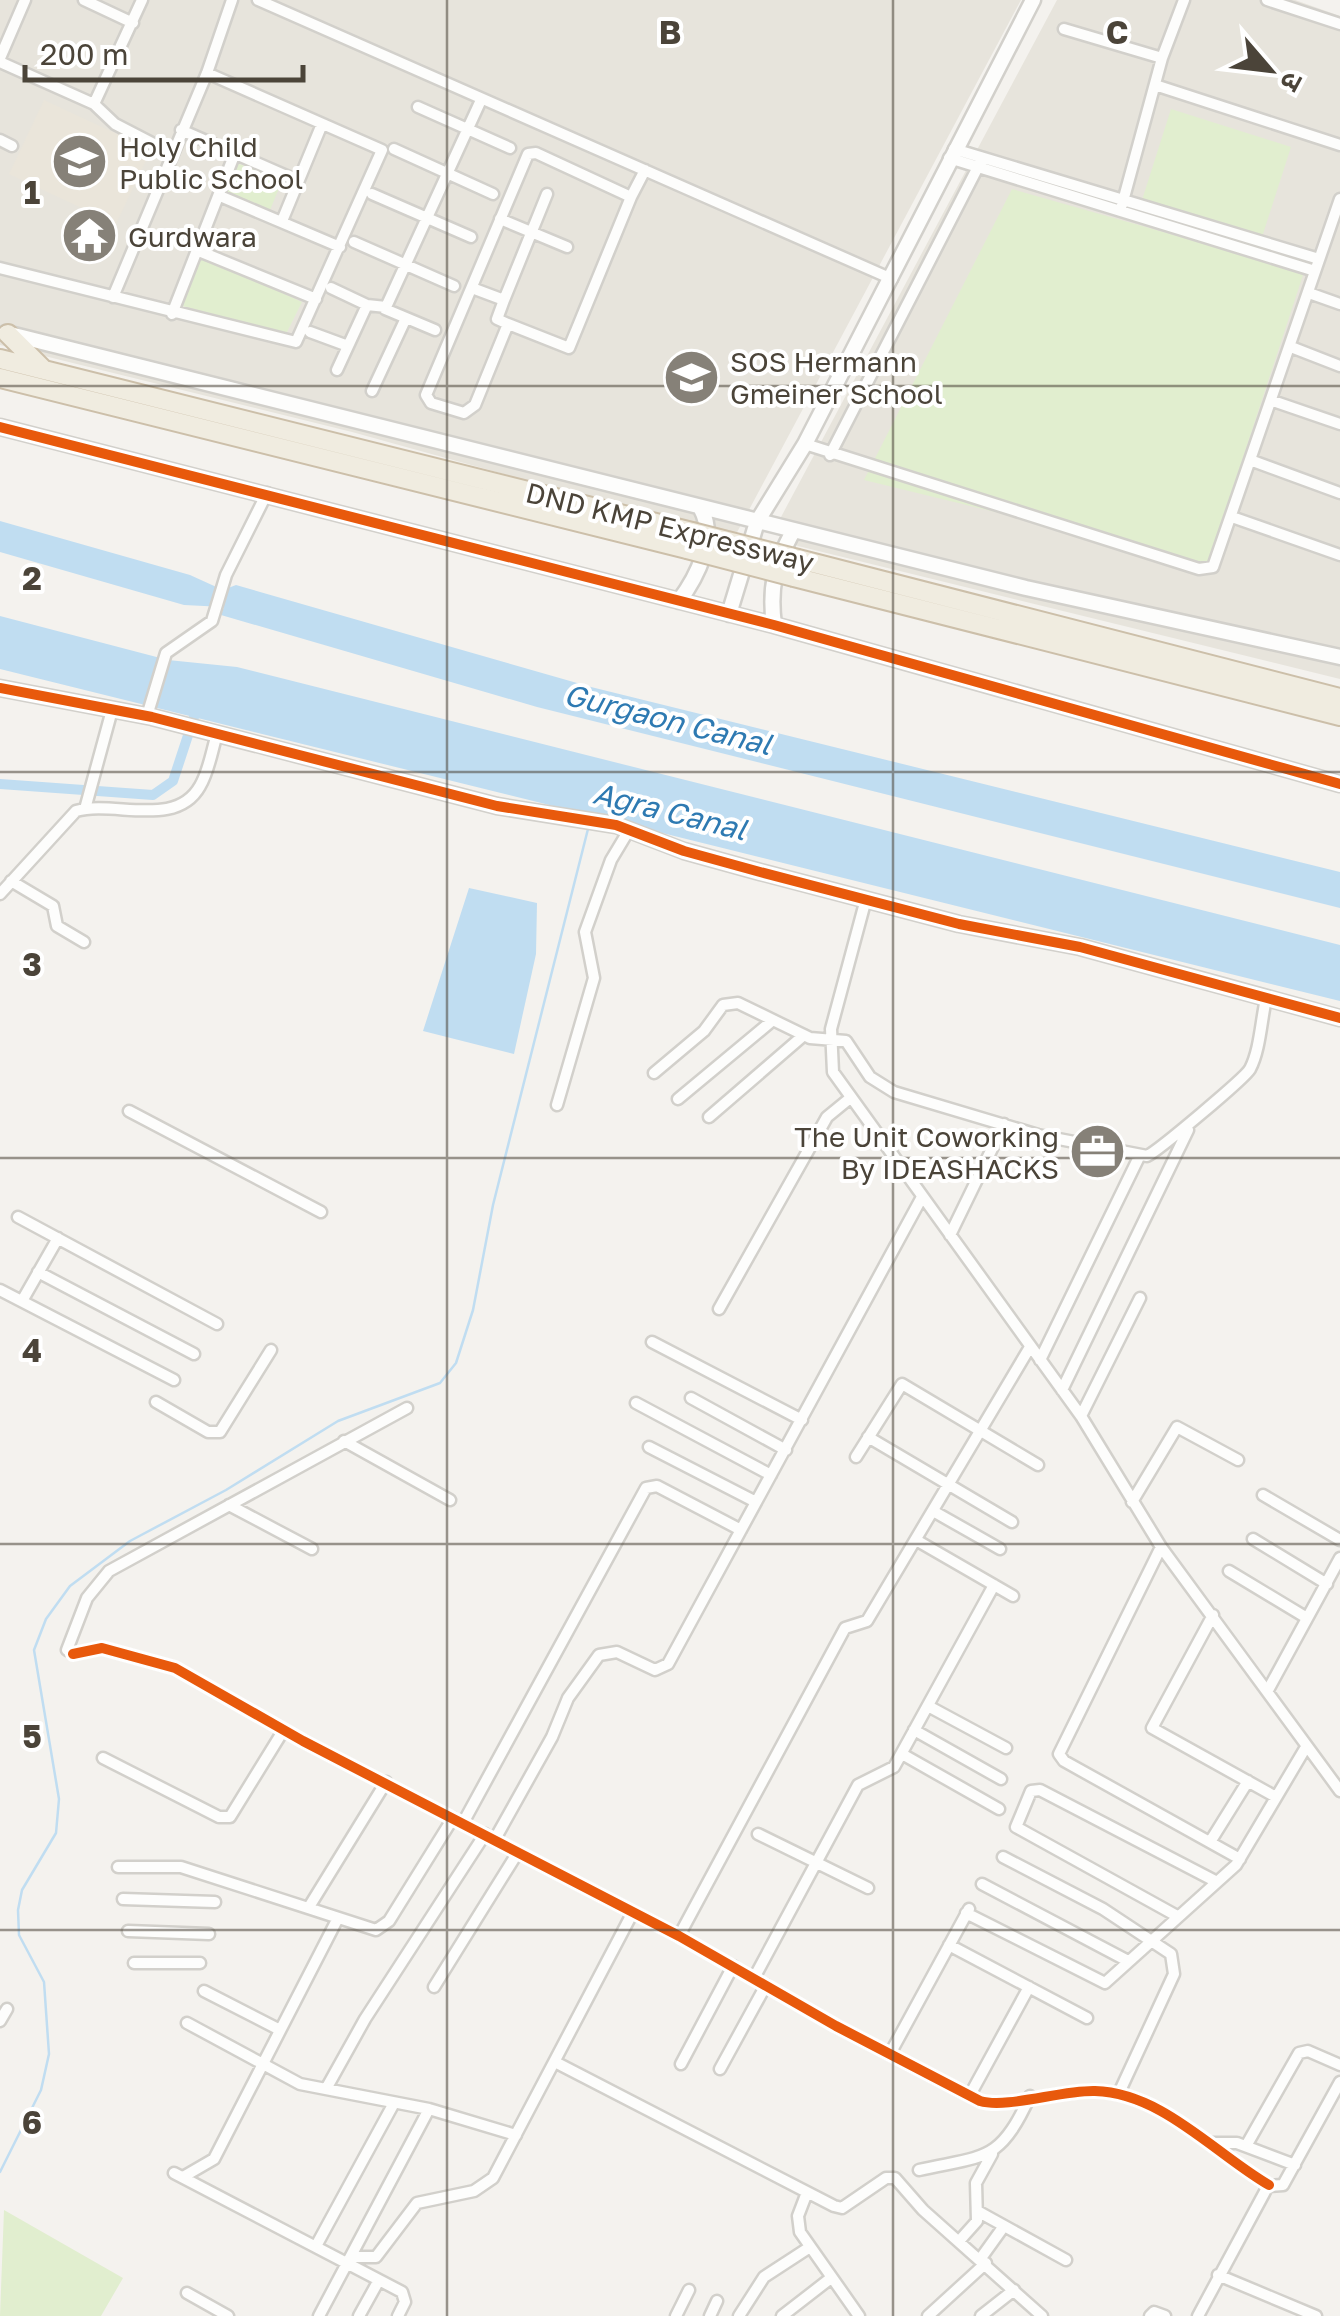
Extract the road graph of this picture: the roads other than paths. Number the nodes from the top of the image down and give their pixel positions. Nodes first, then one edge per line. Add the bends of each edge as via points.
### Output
1 (26, 0) edge
2 (84, 0) edge
3 (142, 0) edge
4 (232, 0) edge
5 (258, 0) edge
6 (1033, 0) edge
7 (1184, 0) edge
8 (1267, 0) edge
9 (132, 23) junction
10 (1340, 24) edge
11 (1064, 29) dead end
12 (1162, 58) junction
13 (0, 60) edge
14 (207, 73) junction
15 (1155, 85) junction
16 (481, 100) junction
17 (94, 104) junction
18 (418, 106) dead end
19 (322, 124) junction
20 (469, 128) junction
21 (182, 130) junction
22 (0, 140) edge
23 (1340, 145) edge
24 (12, 146) dead end
25 (510, 148) dead end
26 (394, 149) dead end
27 (171, 152) junction
28 (235, 153) junction
29 (952, 154) junction
30 (981, 162) junction
31 (645, 170) junction
32 (447, 174) junction
33 (298, 181) junction
34 (372, 194) dead end
35 (493, 194) dead end
36 (547, 194) dead end
37 (220, 196) junction
38 (631, 197) junction
39 (1340, 200) edge
40 (1122, 205) junction
41 (427, 218) junction
42 (500, 219) junction
43 (282, 221) junction
44 (530, 232) junction
45 (472, 237) dead end
46 (1334, 237) edge
47 (354, 242) dead end
48 (567, 246) dead end
49 (340, 247) junction
50 (199, 251) junction
51 (405, 265) junction
52 (1317, 265) junction
53 (0, 268) edge
54 (892, 279) junction
55 (454, 286) dead end
56 (331, 288) dead end
57 (472, 288) junction
58 (1308, 293) junction
59 (113, 297) junction
60 (316, 299) junction
61 (504, 300) junction
62 (1340, 304) edge
63 (367, 305) junction
64 (384, 308) junction
65 (172, 314) junction
66 (406, 318) junction
67 (508, 324) junction
68 (435, 330) dead end
69 (310, 332) dead end
70 (4, 333) edge
71 (348, 346) junction
72 (1290, 347) junction
73 (0, 359) edge
74 (1340, 366) edge
75 (44, 370) junction
76 (337, 370) dead end
77 (0, 378) edge
78 (372, 391) dead end
79 (1273, 401) junction
80 (1340, 424) edge
81 (0, 427) edge
82 (805, 444) junction
83 (830, 455) junction
84 (1250, 460) junction
85 (1340, 493) edge
86 (267, 494) junction
87 (701, 508) junction
88 (1232, 516) junction
89 (757, 522) junction
90 (794, 531) junction
91 (689, 541) junction
92 (1340, 555) edge
93 (796, 568) junction
94 (679, 602) junction
95 (730, 614) junction
96 (774, 625) junction
97 (1340, 657) edge
98 (0, 688) edge
99 (1340, 698) edge
100 (112, 710) junction
101 (148, 716) junction
102 (1340, 716) edge
103 (218, 734) junction
104 (1340, 784) edge
105 (84, 809) junction
106 (622, 828) junction
107 (10, 881) junction
108 (0, 894) edge
109 (866, 898) junction
110 (84, 942) dead end
111 (1266, 1000) junction
112 (1340, 1018) edge
113 (773, 1020) junction
114 (830, 1034) junction
115 (804, 1035) junction
116 (654, 1073) dead end
117 (678, 1099) dead end
118 (849, 1100) junction
119 (557, 1105) dead end
120 (128, 1112) dead end
121 (709, 1117) dead end
122 (1192, 1121) junction
123 (1004, 1124) junction
124 (1139, 1157) junction
125 (922, 1197) junction
126 (321, 1212) dead end
127 (18, 1217) dead end
128 (950, 1235) junction
129 (58, 1238) junction
130 (38, 1272) junction
131 (0, 1290) edge
132 (1140, 1298) dead end
133 (22, 1301) junction
134 (719, 1309) dead end
135 (217, 1324) dead end
136 (652, 1342) dead end
137 (1030, 1348) junction
138 (271, 1350) dead end
139 (194, 1354) dead end
140 (1040, 1360) junction
141 (174, 1380) dead end
142 (1062, 1390) junction
143 (691, 1398) dead end
144 (156, 1402) dead end
145 (636, 1403) dead end
146 (407, 1408) dead end
147 (1081, 1416) junction
148 (802, 1420) junction
149 (981, 1430) junction
150 (868, 1436) junction
151 (344, 1441) junction
152 (649, 1446) dead end
153 (786, 1450) junction
154 (856, 1457) dead end
155 (1238, 1460) dead end
156 (1038, 1465) dead end
157 (772, 1474) junction
158 (948, 1484) junction
159 (1263, 1495) dead end
160 (450, 1500) dead end
161 (756, 1502) junction
162 (1132, 1502) junction
163 (229, 1505) junction
164 (933, 1510) junction
165 (1012, 1522) dead end
166 (741, 1530) junction
167 (1254, 1539) dead end
168 (916, 1540) junction
169 (1340, 1540) edge
170 (1161, 1548) junction
171 (312, 1549) dead end
172 (1000, 1549) dead end
173 (1340, 1558) edge
174 (1228, 1571) dead end
175 (1327, 1584) junction
176 (994, 1585) junction
177 (1013, 1596) dead end
178 (1212, 1615) junction
179 (1308, 1618) junction
180 (1268, 1690) junction
181 (928, 1706) junction
182 (914, 1730) junction
183 (283, 1731) junction
184 (1306, 1747) junction
185 (1006, 1748) dead end
186 (902, 1754) junction
187 (103, 1758) dead end
188 (1001, 1779) dead end
189 (1248, 1780) junction
190 (386, 1782) junction
191 (1338, 1783) edge
192 (1276, 1797) junction
193 (999, 1809) dead end
194 (458, 1820) junction
195 (758, 1834) dead end
196 (490, 1836) junction
197 (1210, 1842) junction
198 (518, 1852) junction
199 (1003, 1857) dead end
200 (1240, 1859) junction
201 (815, 1862) junction
202 (118, 1867) dead end
203 (1217, 1882) junction
204 (982, 1884) dead end
205 (868, 1888) dead end
206 (123, 1899) dead end
207 (215, 1902) dead end
208 (309, 1907) junction
209 (633, 1912) junction
210 (1177, 1916) junction
211 (338, 1918) junction
212 (128, 1930) dead end
213 (210, 1934) dead end
214 (678, 1936) junction
215 (1152, 1938) junction
216 (949, 1945) junction
217 (1128, 1961) junction
218 (134, 1962) dead end
219 (200, 1963) dead end
220 (733, 1966) junction
221 (754, 1978) junction
222 (766, 1985) junction
223 (1029, 1986) junction
224 (434, 1987) dead end
225 (204, 1991) dead end
226 (7, 2009) dead end
227 (1087, 2018) dead end
228 (0, 2021) edge
229 (187, 2023) dead end
230 (280, 2030) junction
231 (891, 2052) junction
232 (555, 2062) junction
233 (262, 2064) junction
234 (682, 2064) dead end
235 (1340, 2066) edge
236 (720, 2068) dead end
237 (1340, 2082) edge
238 (326, 2089) junction
239 (1119, 2094) junction
240 (970, 2095) junction
241 (1030, 2096) junction
242 (394, 2102) junction
243 (430, 2110) junction
244 (516, 2135) junction
245 (1209, 2143) junction
246 (1246, 2146) junction
247 (992, 2154) junction
248 (1295, 2165) junction
249 (919, 2170) dead end
250 (1269, 2185) junction
251 (806, 2195) junction
252 (979, 2212) junction
253 (1004, 2226) junction
254 (960, 2240) junction
255 (316, 2246) junction
256 (810, 2247) junction
257 (349, 2260) junction
258 (1066, 2260) dead end
259 (983, 2261) junction
260 (1218, 2274) junction
261 (831, 2278) junction
262 (379, 2280) junction
263 (689, 2290) dead end
264 (1014, 2290) junction
265 (186, 2293) dead end
266 (718, 2301) dead end
267 (1037, 2314) edge
268 (228, 2316) edge
269 (319, 2316) edge
270 (359, 2316) edge
271 (398, 2316) edge
272 (676, 2316) edge
273 (710, 2316) edge
274 (739, 2316) edge
275 (782, 2316) edge
276 (859, 2316) edge
277 (928, 2316) edge
278 (982, 2316) edge
279 (1150, 2316) edge
280 (1165, 2316) edge
281 (1198, 2316) edge
282 (1316, 2316) edge

1 - 13 street
2 - 9 street
3 - 9 street
4 - 14 street
5 - 16 street
6 - 29 street
7 - 12 street
8 - 10 street
9 - 17 street
11 - 12 street
12 - 15 street
13 - 17 street
14 - 19 street
14 - 21 street
15 - 23 street
15 - 40 street
16 - 20 street
16 - 31 street
17 - 27 street via 115,124
18 - 20 street
19 - 33 street
19 - 49 street via 382,150
20 - 25 street
20 - 32 street
21 - 27 street
21 - 28 street
22 - 24 street
26 - 32 street
27 - 59 street
28 - 33 street
28 - 37 street
29 - 30 street
29 - 54 street
30 - 40 street
30 - 83 street
31 - 38 street
31 - 54 street
32 - 35 street
32 - 41 street
33 - 43 street
34 - 41 street
36 - 44 street
37 - 43 street
37 - 50 street
38 - 42 street via 532,152
38 - 67 street via 569,348
39 - 46 street
40 - 52 street
41 - 45 street
41 - 51 street
42 - 44 street
42 - 57 street
43 - 49 street
44 - 48 street
44 - 61 street
46 - 52 street
47 - 51 street
49 - 60 street
50 - 60 street
50 - 65 street
51 - 55 street
51 - 64 street
52 - 58 street
53 - 59 street
54 - 82 street
56 - 63 street
57 - 61 street
57 - 67 street via 428,401 464,414 471,410
58 - 62 street
58 - 72 street
59 - 65 street
60 - 65 street via 291,344
61 - 67 street via 497,319
63 - 64 street
63 - 71 street
64 - 66 street
66 - 68 street
66 - 78 street
69 - 71 street
70 - 75 highway
70 - 87 street
71 - 76 street
72 - 74 street
72 - 79 street
73 - 75 highway, DND KMP Expressway
75 - 91 highway, DND KMP Expressway
77 - 91 highway, DND KMP Expressway
79 - 80 street
79 - 84 street
81 - 86 street
82 - 83 street
82 - 89 street
83 - 88 street via 1198,569 1216,564
84 - 85 street
84 - 88 street
86 - 94 street
86 - 101 street via 226,575 212,621 166,653
87 - 89 street
87 - 94 street via 706,544
88 - 92 street
89 - 90 street
89 - 95 street
90 - 96 street via 769,589
90 - 97 street
91 - 93 highway, DND KMP Expressway, bridge
93 - 99 highway, DND KMP Expressway
93 - 102 highway, DND KMP Expressway
94 - 95 street
95 - 96 street
96 - 104 street
98 - 100 street
100 - 101 street
100 - 105 street
101 - 103 street
103 - 105 street via 201,785 185,802 166,810
103 - 106 street via 497,806
105 - 107 street
106 - 109 street via 684,851
106 - 119 street via 585,932 594,978
107 - 108 street
107 - 110 street via 53,906 57,926
109 - 111 street
109 - 114 street
111 - 112 street
111 - 122 street via 1248,1073
113 - 115 street
113 - 116 street via 727,1003 704,1032
113 - 117 street
114 - 115 street
114 - 118 street via 833,1072
114 - 123 street via 848,1043 880,1086
115 - 121 street
118 - 125 street
118 - 134 street via 827,1117
120 - 126 street
122 - 124 street via 1166,1146
122 - 142 street
123 - 124 street
123 - 128 street
124 - 140 street
125 - 128 street
125 - 148 street
127 - 129 street
128 - 137 street
129 - 130 street
129 - 135 street
130 - 133 street
130 - 139 street
131 - 133 street
132 - 147 street
133 - 141 street
136 - 148 street
137 - 140 street
137 - 149 street
138 - 144 street via 220,1432 208,1432
140 - 142 street
142 - 147 street
143 - 153 street
145 - 157 street
146 - 151 street
147 - 162 street
148 - 153 street
149 - 150 street via 902,1384
149 - 156 street
149 - 158 street
150 - 154 street
150 - 158 street
151 - 160 street
151 - 163 street
152 - 161 street
153 - 157 street
155 - 162 street via 1177,1427
157 - 161 street
158 - 164 street
158 - 165 street
159 - 169 street
161 - 166 street
162 - 170 street
163 - 171 street
163 - 183 street via 98,1581 70,1652 102,1648 165,1663
164 - 168 street
164 - 172 street
166 - 194 street via 657,1486 646,1488
166 - 196 street via 664,1668 608,1651 578,1682
167 - 175 street
168 - 176 street
168 - 214 street via 866,1623 846,1628
170 - 178 street
170 - 197 street via 1060,1754
173 - 175 street
174 - 179 street
175 - 179 street
176 - 177 street
176 - 181 street
178 - 180 street
178 - 189 street via 1152,1728
179 - 180 street
180 - 184 street
181 - 182 street
181 - 185 street
182 - 186 street
182 - 188 street
183 - 187 street via 230,1817
183 - 190 street
184 - 191 street
184 - 192 street
186 - 193 street
186 - 201 street via 890,1771 858,1784
189 - 192 street
189 - 197 street
190 - 194 street
190 - 208 street
192 - 200 street
194 - 196 street
194 - 211 street via 380,1929
195 - 201 street
196 - 198 street
196 - 238 street via 365,2019
197 - 200 street
198 - 209 street
198 - 224 street
199 - 215 street
200 - 203 street
201 - 205 street
201 - 221 street
202 - 208 street via 180,1866
203 - 210 street
203 - 210 street via 1031,1791 1016,1826
204 - 217 street
206 - 207 street
208 - 211 street
209 - 214 street
209 - 232 street
210 - 215 street
211 - 230 street
212 - 213 street
214 - 220 street
215 - 217 street
215 - 239 street via 1171,1954 1174,1974
216 - 217 street via 968,1911 1097,1983 1110,1980
216 - 223 street
216 - 231 street
218 - 219 street
220 - 221 street
220 - 234 street
221 - 222 street
222 - 231 street
222 - 236 street
223 - 227 street
223 - 240 street
225 - 230 street
226 - 228 street
229 - 233 street
230 - 233 street
231 - 240 street
232 - 244 street
232 - 251 street
233 - 238 street
233 - 255 street via 214,2160 179,2175
235 - 246 street via 1299,2053
237 - 248 street
238 - 242 street
239 - 241 street
239 - 245 street
240 - 241 street via 997,2104
241 - 247 street
242 - 243 street
242 - 255 street
243 - 244 street
243 - 257 street
244 - 257 street via 484,2186 417,2204 376,2257
245 - 246 street
245 - 250 street
246 - 248 street
247 - 249 street
247 - 252 street via 976,2182
248 - 250 street via 1282,2187
250 - 260 street
251 - 254 street via 842,2208 892,2177
251 - 256 street via 797,2221
252 - 253 street
252 - 254 street
253 - 258 street
253 - 259 street
254 - 259 street
255 - 257 street
256 - 261 street
256 - 274 street via 764,2277
257 - 262 street
257 - 269 street
259 - 264 street
259 - 277 street
260 - 281 street
260 - 282 street
261 - 275 street
261 - 276 street
262 - 270 street
262 - 271 street via 404,2294
263 - 272 street
264 - 267 street
264 - 278 street
265 - 268 street
266 - 273 street
279 - 280 street

